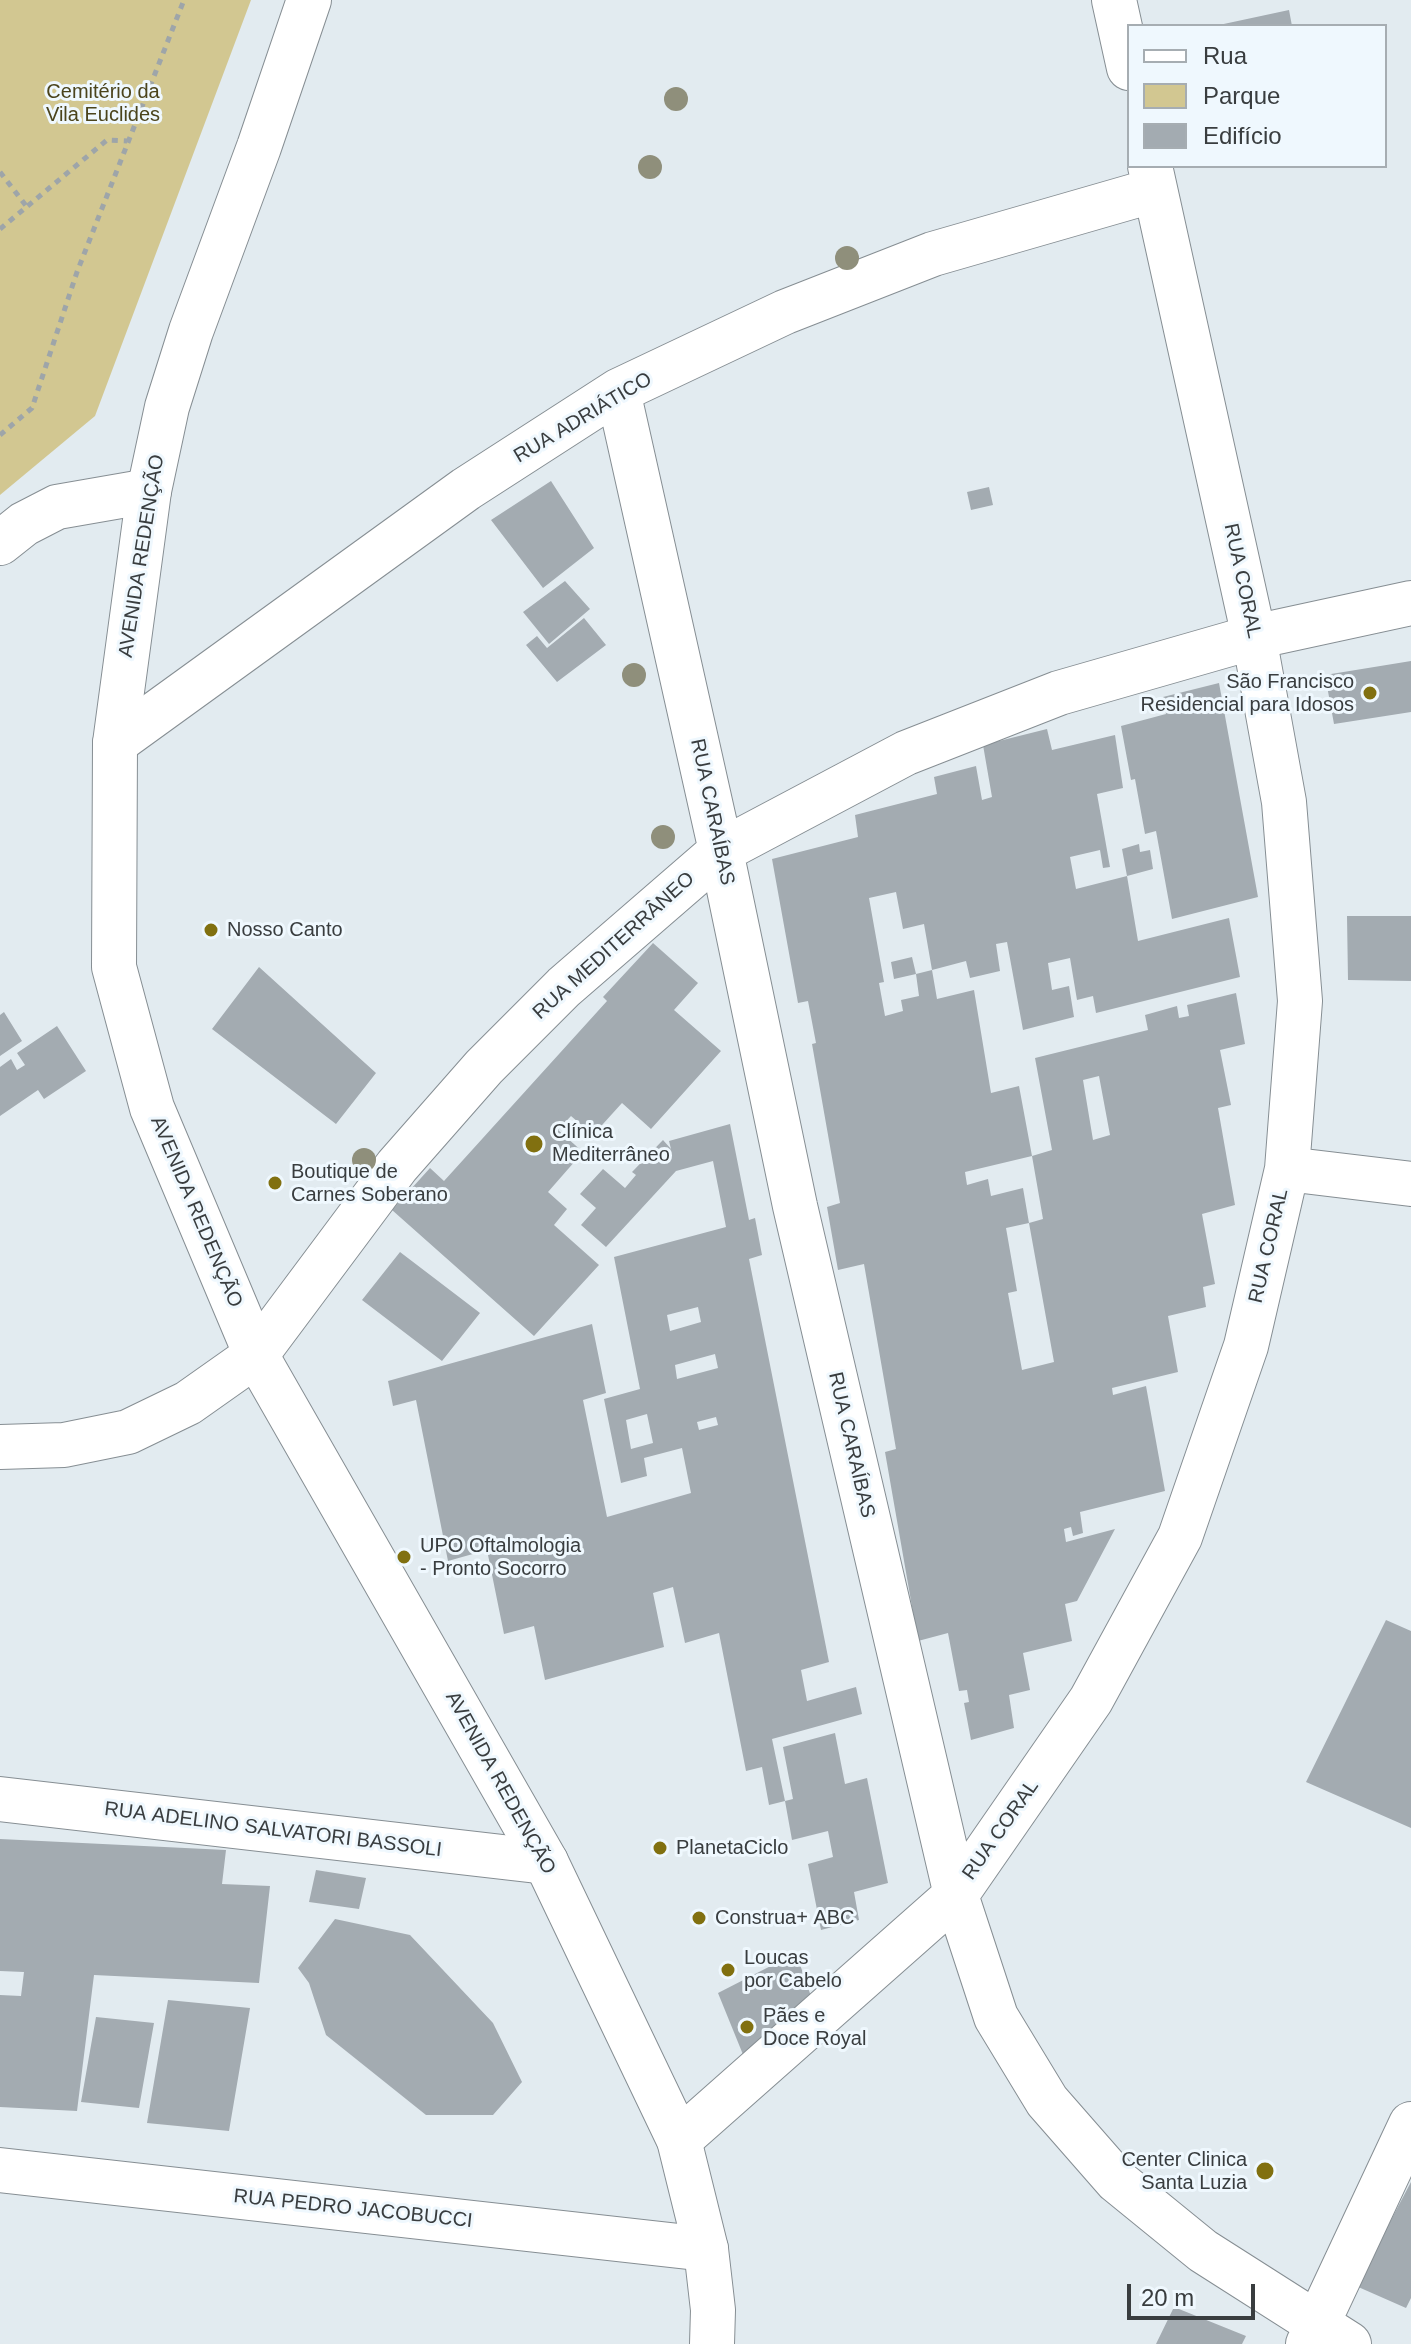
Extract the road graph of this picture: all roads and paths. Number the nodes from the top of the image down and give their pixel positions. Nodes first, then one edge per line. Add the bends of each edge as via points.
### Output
1 (184, 0) edge
2 (308, 0) edge
3 (315, 0) edge
4 (1114, 0) edge
5 (1127, 59) edge
6 (127, 141) junction
7 (0, 172) edge
8 (1153, 178) edge
9 (27, 207) junction
10 (0, 229) edge
11 (618, 391) junction
12 (0, 435) edge
13 (149, 491) junction
14 (0, 543) edge
15 (1411, 603) edge
16 (1254, 637) junction
17 (115, 743) junction
18 (721, 851) junction
19 (1287, 1169) junction
20 (1411, 1184) edge
21 (256, 1355) junction
22 (0, 1447) edge
23 (0, 1799) edge
24 (546, 1862) junction
25 (956, 1895) junction
26 (1411, 2124) edge
27 (679, 2140) junction
28 (0, 2170) edge
29 (706, 2249) junction
30 (1325, 2338) edge
31 (712, 2344) edge

1 - 6 path
2 - 3 street
2 - 13 street, AVENIDA REDENÇÃO via 191,331
4 - 5 street
6 - 9 path via 107,140
6 - 12 path via 32,408
7 - 9 path
8 - 11 street, RUA ADRIÁTICO via 785,312
8 - 16 street, RUA CORAL
9 - 10 path
11 - 17 street, RUA ADRIÁTICO via 466,489
11 - 18 street, RUA CARAÍBAS
13 - 14 street via 57,507
13 - 17 street, AVENIDA REDENÇÃO
15 - 16 street, RUA MEDITERRÂNEO
16 - 18 street, RUA MEDITERRÂNEO via 1059,693 906,753
16 - 19 street, RUA CORAL via 1284,802 1300,1001
17 - 21 street, AVENIDA REDENÇÃO via 114,967 152,1108
18 - 21 street, RUA MEDITERRÂNEO via 564,987 484,1067 397,1166
18 - 25 street, RUA CARAÍBAS via 795,1206
19 - 20 street
19 - 25 street, RUA CORAL via 1246,1346 1180,1537 1091,1700
21 - 22 street, RUA MEDITERRÂNEO via 188,1403 128,1432 64,1445
21 - 24 street, AVENIDA REDENÇÃO
23 - 24 street, RUA ADELINO SALVATORI BASSOLI
24 - 27 street, AVENIDA REDENÇÃO
25 - 27 street, RUA CORAL
25 - 30 street, RUA CARAÍBAS via 996,2017 1047,2101 1117,2181 1203,2251
26 - 30 street
27 - 29 street, AVENIDA REDENÇÃO
28 - 29 street, RUA PEDRO JACOBUCCI
29 - 31 street, AVENIDA REDENÇÃO

